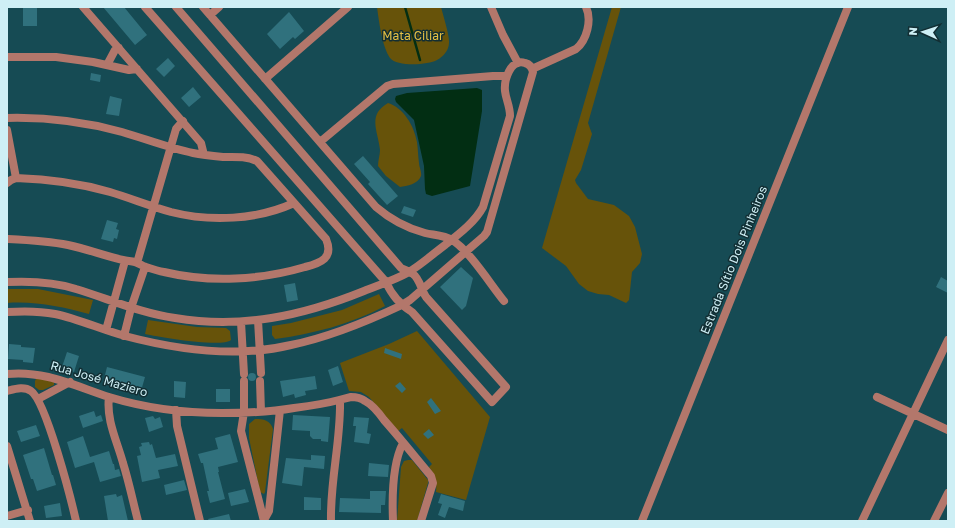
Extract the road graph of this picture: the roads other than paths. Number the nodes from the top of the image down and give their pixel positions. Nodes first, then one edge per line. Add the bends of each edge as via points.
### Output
1 (83, 7) edge
2 (145, 7) edge
3 (176, 7) edge
4 (203, 7) edge
5 (219, 7) edge
6 (348, 7) edge
7 (491, 7) edge
8 (586, 7) edge
9 (848, 7) edge
10 (210, 14) junction
11 (119, 48) junction
12 (7, 57) edge
13 (518, 63) junction
14 (107, 65) junction
15 (137, 69) junction
16 (532, 69) junction
17 (507, 76) junction
18 (265, 79) junction
19 (7, 118) edge
20 (183, 121) junction
21 (7, 130) edge
22 (320, 142) junction
23 (171, 148) junction
24 (204, 155) junction
25 (16, 178) junction
26 (7, 184) edge
27 (294, 203) junction
28 (153, 206) junction
29 (7, 239) edge
30 (452, 240) junction
31 (466, 252) junction
32 (125, 261) junction
33 (137, 263) junction
34 (145, 267) junction
35 (408, 272) junction
36 (7, 282) edge
37 (386, 282) junction
38 (422, 290) junction
39 (113, 301) junction
40 (504, 301) dead end
41 (402, 305) junction
42 (131, 308) junction
43 (7, 312) edge
44 (258, 320) junction
45 (241, 322) junction
46 (106, 330) junction
47 (124, 336) junction
48 (948, 340) edge
49 (243, 350) junction
50 (260, 350) junction
51 (7, 374) edge
52 (70, 382) junction
53 (7, 391) edge
54 (109, 397) junction
55 (877, 397) dead end
56 (38, 399) junction
57 (340, 400) junction
58 (176, 410) junction
59 (280, 410) junction
60 (244, 412) junction
61 (261, 412) junction
62 (913, 414) junction
63 (948, 430) edge
64 (403, 443) junction
65 (7, 446) edge
66 (948, 493) edge
67 (28, 510) junction
68 (7, 516) edge
69 (264, 520) edge
70 (30, 521) edge
71 (76, 521) edge
72 (138, 521) edge
73 (200, 521) edge
74 (331, 521) edge
75 (393, 521) edge
76 (421, 521) edge
77 (642, 521) edge
78 (862, 521) edge
79 (934, 521) edge

1 - 11 street
2 - 37 street
3 - 35 street via 401,268
4 - 10 street
5 - 10 street
6 - 18 street
7 - 13 street
8 - 16 street via 589,23 579,46
9 - 77 street, Estrada Sítio Dois Pinheiros
10 - 18 street
11 - 14 street via 115,50
11 - 15 street
12 - 14 street via 56,57
13 - 16 street via 526,63
13 - 17 street
14 - 15 street via 129,70
15 - 20 street
16 - 31 street via 487,232
17 - 22 street via 387,86
17 - 30 street via 505,91 510,116 483,206 476,218
18 - 22 street
19 - 23 street via 82,123 122,132
20 - 23 street via 176,129
20 - 24 street via 201,143
21 - 25 street
22 - 30 street via 376,207 415,230
23 - 24 street
23 - 28 street
24 - 27 street via 241,157 256,161
25 - 26 street
25 - 28 street via 81,185
27 - 28 street via 267,212 229,218 188,215
27 - 34 street via 326,239 328,252 320,262 277,274 238,278 183,276
28 - 33 street
29 - 32 street via 66,245
30 - 31 street
30 - 35 street
31 - 38 street
31 - 40 street
32 - 33 street
32 - 39 street
33 - 34 street
34 - 42 street
35 - 37 street
35 - 38 street via 417,278
36 - 39 street via 55,284
37 - 41 street via 392,295
37 - 44 street via 322,306 273,319
38 - 41 street
38 - 41 street via 506,387 492,402 412,312
39 - 42 street
39 - 46 street
41 - 50 street via 331,334 289,346
42 - 45 street via 160,316 203,322
42 - 47 street
43 - 46 street via 56,314
44 - 45 street
44 - 50 street
45 - 49 street
46 - 47 street
47 - 49 street via 184,349
48 - 62 street
49 - 50 street
49 - 60 street
50 - 61 street
51 - 52 street, Rua José Maziero via 40,374
52 - 54 street, Rua José Maziero
52 - 56 street
53 - 56 street via 21,387 30,390
54 - 58 street, Rua José Maziero
54 - 72 street via 110,425 123,462
55 - 62 street
56 - 71 street via 60,459
57 - 59 street, Rua José Maziero
57 - 64 street, Rua José Maziero via 356,397 365,400
57 - 74 street via 340,431 332,485
58 - 60 street, Rua José Maziero
58 - 73 street via 177,426
59 - 61 street, Rua José Maziero
59 - 69 street via 269,510
60 - 61 street, Rua José Maziero
60 - 69 street via 241,431
62 - 63 street
62 - 78 street
64 - 75 street via 398,453 392,502
64 - 76 street, Rua José Maziero via 431,476 433,483
65 - 67 street
66 - 79 street
67 - 68 street
67 - 70 street

